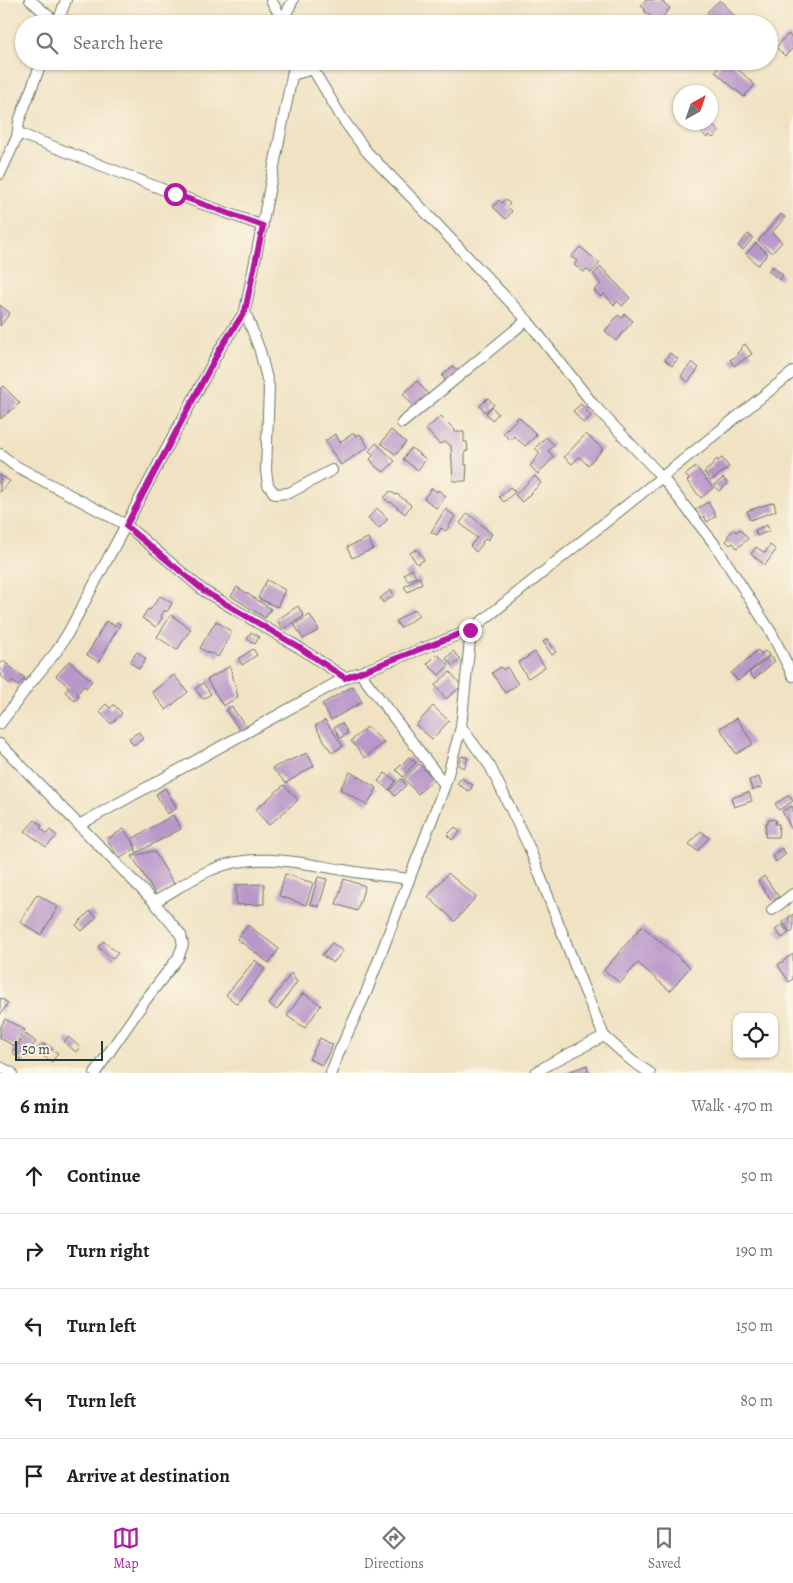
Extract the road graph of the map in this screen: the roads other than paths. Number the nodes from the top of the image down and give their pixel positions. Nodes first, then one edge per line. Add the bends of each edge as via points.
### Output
1 (30, 0) edge
2 (66, 0) edge
3 (271, 0) edge
4 (293, 0) edge
5 (48, 15) edge
6 (60, 15) edge
7 (280, 15) edge
8 (287, 15) edge
9 (39, 70) edge
10 (293, 70) edge
11 (302, 70) edge
12 (314, 70) edge
13 (292, 75) junction
14 (18, 133) junction
15 (0, 174) edge
16 (263, 226) junction
17 (245, 311) junction
18 (527, 320) junction
19 (793, 372) edge
20 (402, 423) dead end
21 (0, 454) edge
22 (332, 470) dead end
23 (662, 477) junction
24 (126, 526) junction
25 (470, 630) junction
26 (360, 673) junction
27 (793, 676) edge
28 (345, 678) junction
29 (0, 705) edge
30 (10, 712) junction
31 (0, 724) edge
32 (461, 727) junction
33 (0, 744) edge
34 (445, 785) junction
35 (79, 825) junction
36 (408, 879) junction
37 (793, 894) edge
38 (154, 902) junction
39 (772, 910) dead end
40 (604, 1036) junction
41 (0, 1066) edge
42 (12, 1073) edge
43 (94, 1073) edge
44 (331, 1073) edge
45 (535, 1073) edge
46 (650, 1073) edge

1 - 5 street
2 - 6 street
3 - 7 street
4 - 8 street
9 - 14 street via 19,121
10 - 13 street
11 - 13 street
12 - 18 street via 342,118 367,152
13 - 16 street
14 - 15 street
14 - 16 street
16 - 17 street
17 - 22 street via 269,387 268,485 275,494 289,492
17 - 24 street via 220,349
18 - 20 street
18 - 23 street via 593,404
19 - 23 street
21 - 24 street via 14,465
23 - 25 street
23 - 27 street via 716,546 772,632
24 - 28 street via 204,591
24 - 30 street via 68,633
25 - 26 street
25 - 32 street
26 - 28 street
26 - 34 street
28 - 35 street
29 - 30 street
30 - 31 street
32 - 34 street
32 - 40 street via 490,766 529,847
33 - 35 street
34 - 36 street
35 - 38 street
36 - 38 street via 285,860 253,860 211,870
36 - 44 street via 366,993
37 - 39 street
38 - 43 street via 181,934 183,945 178,958
40 - 45 street
40 - 46 street
41 - 42 street

